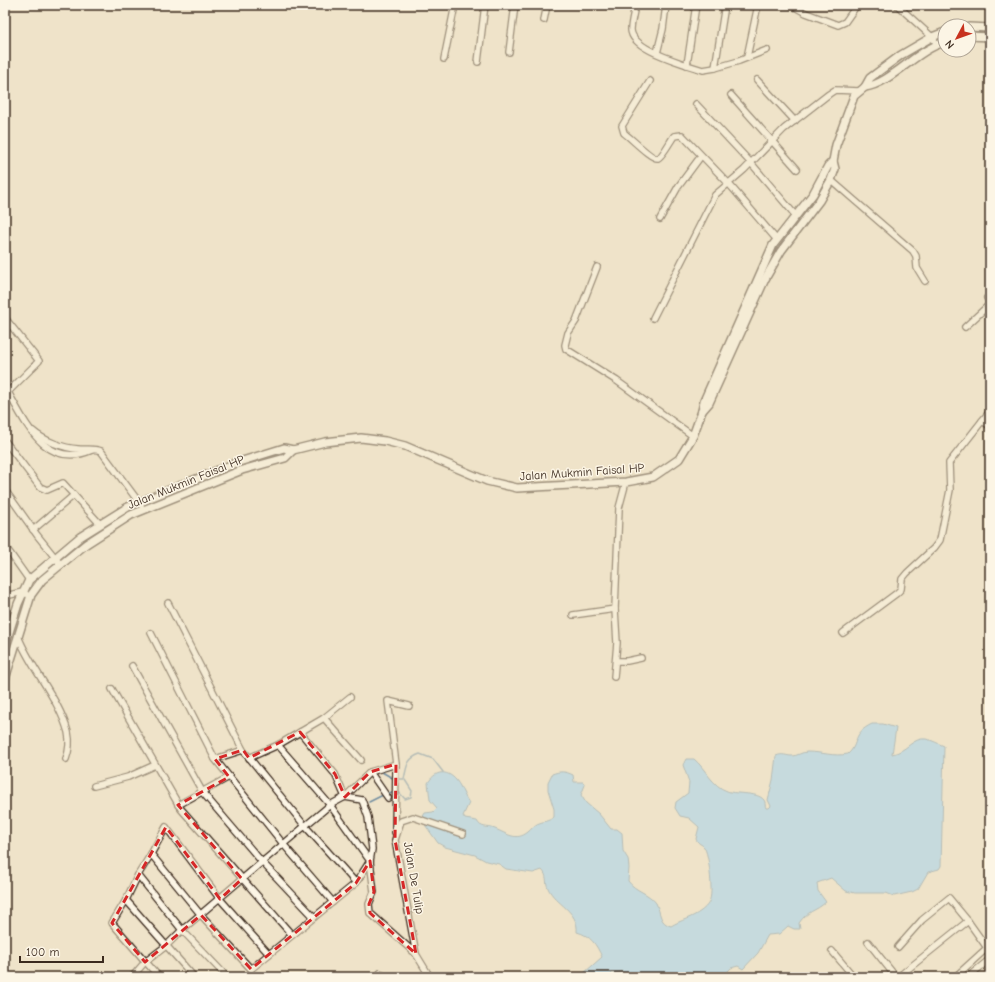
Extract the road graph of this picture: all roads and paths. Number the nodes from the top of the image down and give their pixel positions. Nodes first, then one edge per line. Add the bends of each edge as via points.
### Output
1 (455, 5) edge
2 (486, 5) edge
3 (515, 5) edge
4 (547, 5) edge
5 (635, 5) edge
6 (666, 5) edge
7 (688, 5) edge
8 (696, 5) edge
9 (726, 5) edge
10 (758, 5) edge
11 (791, 5) edge
12 (857, 5) edge
13 (897, 5) edge
14 (544, 20) dead end
15 (977, 27) edge
16 (990, 28) edge
17 (937, 35) edge
18 (977, 36) edge
19 (932, 37) junction
20 (990, 37) edge
21 (937, 44) joint
22 (767, 50) dead end
23 (509, 52) dead end
24 (657, 53) junction
25 (747, 57) junction
26 (444, 59) dead end
27 (478, 62) dead end
28 (687, 66) junction
29 (715, 68) junction
30 (757, 80) dead end
31 (650, 81) dead end
32 (859, 91) junction
33 (731, 95) dead end
34 (696, 104) dead end
35 (795, 121) junction
36 (772, 142) junction
37 (702, 156) junction
38 (833, 161) junction
39 (751, 163) junction
40 (797, 169) dead end
41 (831, 180) junction
42 (729, 184) junction
43 (796, 216) junction
44 (660, 219) dead end
45 (777, 240) junction
46 (597, 267) dead end
47 (925, 281) dead end
48 (989, 301) edge
49 (5, 318) edge
50 (653, 318) dead end
51 (965, 327) dead end
52 (702, 411) junction
53 (990, 411) edge
54 (982, 421) junction
55 (990, 426) edge
56 (693, 436) junction
57 (5, 441) edge
58 (293, 450) junction
59 (626, 482) junction
60 (5, 490) edge
61 (74, 495) junction
62 (139, 502) junction
63 (144, 509) junction
64 (100, 524) junction
65 (33, 530) junction
66 (5, 546) edge
67 (56, 558) junction
68 (62, 565) junction
69 (30, 580) junction
70 (22, 592) junction
71 (31, 595) junction
72 (5, 596) edge
73 (168, 603) dead end
74 (615, 609) junction
75 (573, 615) dead end
76 (151, 633) dead end
77 (843, 633) dead end
78 (18, 636) junction
79 (5, 645) edge
80 (641, 658) dead end
81 (616, 661) junction
82 (132, 666) dead end
83 (614, 677) dead end
84 (5, 679) edge
85 (112, 689) dead end
86 (350, 697) dead end
87 (409, 706) dead end
88 (324, 718) junction
89 (300, 732) junction
90 (278, 745) junction
91 (243, 750) junction
92 (249, 758) junction
93 (66, 759) dead end
94 (215, 759) junction
95 (361, 760) dead end
96 (155, 765) junction
97 (396, 768) junction
98 (370, 772) junction
99 (229, 777) junction
100 (94, 786) dead end
101 (203, 792) junction
102 (345, 797) junction
103 (388, 798) dead end
104 (178, 805) junction
105 (330, 805) junction
106 (305, 826) junction
107 (463, 834) dead end
108 (396, 840) junction
109 (284, 845) junction
110 (151, 854) junction
111 (370, 861) junction
112 (262, 862) junction
113 (138, 875) junction
114 (242, 879) junction
115 (356, 883) junction
116 (220, 899) junction
117 (126, 900) junction
118 (333, 902) junction
119 (200, 915) junction
120 (314, 918) junction
121 (968, 921) junction
122 (182, 930) junction
123 (292, 935) junction
124 (868, 942) dead end
125 (166, 946) junction
126 (898, 947) dead end
127 (988, 950) edge
128 (832, 951) dead end
129 (269, 954) junction
130 (416, 954) junction
131 (990, 959) edge
132 (145, 962) junction
133 (970, 976) edge
134 (132, 977) edge
135 (159, 977) edge
136 (194, 977) edge
137 (227, 977) edge
138 (430, 977) edge
139 (854, 977) edge
140 (897, 977) edge
141 (954, 977) edge

1 - 26 street
2 - 27 street
3 - 23 street
4 - 14 street
5 - 24 street via 631,30 644,47
6 - 24 street
7 - 8 street
8 - 28 street
9 - 29 street
10 - 25 street
11 - 12 street via 806,14 838,25 845,22
13 - 19 street
15 - 16 street
17 - 19 street, Jalan Mukmin Faisal HP
18 - 20 street
19 - 21 street
19 - 32 street, Jalan Mukmin Faisal HP via 901,55 870,78
21 - 32 street via 906,62 876,85
22 - 25 street
24 - 28 street
25 - 29 street
28 - 29 street via 703,70
30 - 35 street
31 - 37 street via 622,126 624,133 651,158 660,157 677,134 682,135
32 - 35 street via 835,90
32 - 38 street, Jalan Mukmin Faisal HP via 836,145
33 - 36 street
34 - 39 street
35 - 36 street
36 - 39 street
36 - 40 street
37 - 42 street
37 - 44 street via 678,187
38 - 41 street, Jalan Mukmin Faisal HP
38 - 43 street, Jalan Mukmin Faisal HP
39 - 42 street
39 - 43 street
41 - 47 street via 913,251 917,268
41 - 52 street, Jalan Mukmin Faisal HP via 819,201 781,251 765,280 709,403
42 - 45 street
42 - 50 street via 715,195
43 - 45 street, Jalan Mukmin Faisal HP
45 - 52 street, Jalan Mukmin Faisal HP via 704,401
46 - 56 street via 576,321 568,333 566,349 617,381
48 - 51 street
49 - 62 street via 39,361 8,392 26,424 37,439 66,455 77,456 97,449 104,454
52 - 56 street, Jalan Mukmin Faisal HP
53 - 54 street
54 - 55 street
54 - 77 street via 950,458 950,490 944,528 938,544 906,573 902,579 901,589 897,593
56 - 59 street, Jalan Mukmin Faisal HP via 672,466 652,478
57 - 61 street via 40,487 47,490 64,483
58 - 59 street, Jalan Mukmin Faisal HP via 325,442 361,438 385,440 487,481 517,488
58 - 62 street, Jalan Mukmin Faisal HP via 284,448 243,460
58 - 63 street, Jalan Mukmin Faisal HP via 285,458 242,470
59 - 74 street via 619,508
60 - 65 street
61 - 64 street
61 - 65 street
62 - 63 street
62 - 64 street, Jalan Mukmin Faisal HP
63 - 68 street, Jalan Mukmin Faisal HP via 104,532
64 - 67 street, Jalan Mukmin Faisal HP
65 - 67 street
66 - 69 street
67 - 68 street
67 - 69 street, Jalan Mukmin Faisal HP
68 - 71 street, Jalan Mukmin Faisal HP via 42,580
69 - 70 street, Jalan Mukmin Faisal HP
70 - 71 street
70 - 72 street
70 - 79 street, Jalan Mukmin Faisal HP
71 - 78 street, Jalan Mukmin Faisal HP
73 - 91 street
74 - 75 street
74 - 81 street via 618,643
76 - 94 street
78 - 84 street, Jalan Mukmin Faisal HP
78 - 93 street via 68,733 69,750
80 - 81 street
81 - 83 street
82 - 101 street
85 - 96 street
86 - 88 street
87 - 97 street via 388,701
88 - 89 street
88 - 95 street
89 - 90 street
89 - 102 street via 335,774
90 - 92 street
90 - 105 street
91 - 92 street
91 - 94 street
92 - 106 street
94 - 99 street
96 - 100 street
96 - 104 street
97 - 98 street
97 - 108 street
98 - 102 street
98 - 103 street
99 - 101 street
99 - 109 street
101 - 104 street
101 - 112 street
102 - 105 street
102 - 111 street via 362,800 368,817 372,848
104 - 114 street
105 - 106 street
105 - 111 street
106 - 109 street
106 - 115 street
107 - 108 street, Jalan De Tulip via 413,817 401,821
108 - 130 street, Jalan De Tulip
109 - 112 street
109 - 118 street
110 - 113 street
110 - 116 street via 166,828
110 - 119 street
111 - 115 street
111 - 130 street via 374,892 369,904 370,913
112 - 114 street
112 - 120 street
113 - 117 street
113 - 122 street
114 - 116 street
114 - 123 street
115 - 118 street
116 - 119 street
116 - 129 street
117 - 125 street
117 - 132 street via 112,923
118 - 120 street
119 - 122 street
119 - 129 street via 252,969
120 - 123 street
121 - 126 street via 949,898 922,920
121 - 127 street
121 - 140 street
122 - 125 street
122 - 137 street
123 - 129 street
124 - 140 street
125 - 132 street
125 - 136 street
127 - 141 street
128 - 139 street
130 - 138 street, Jalan De Tulip
131 - 133 street
132 - 134 street
132 - 135 street

